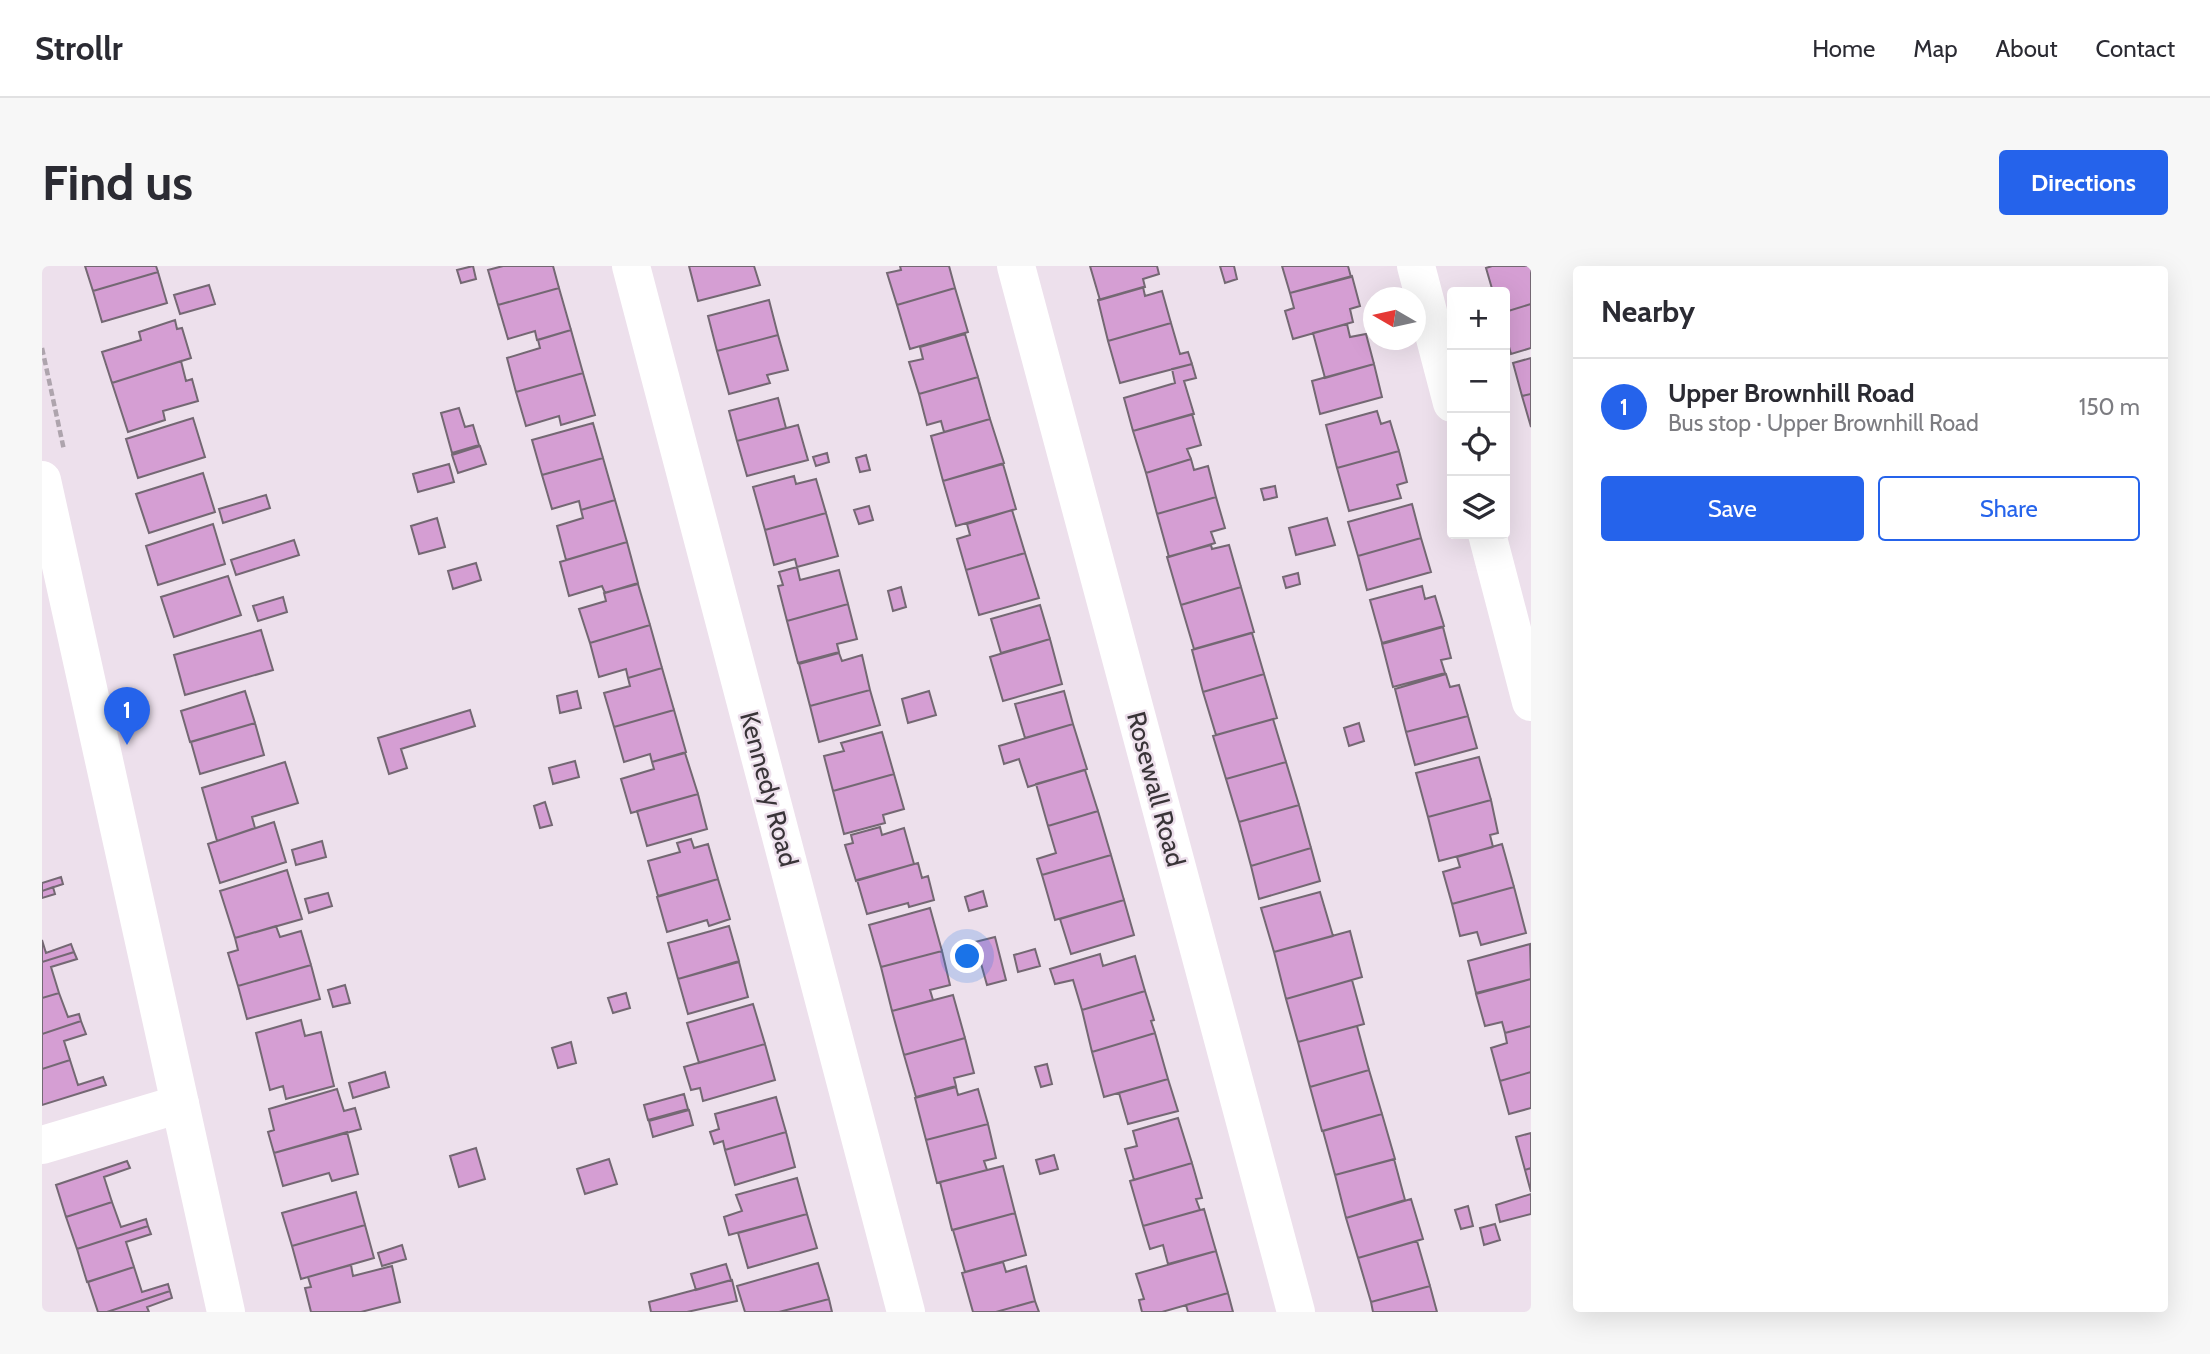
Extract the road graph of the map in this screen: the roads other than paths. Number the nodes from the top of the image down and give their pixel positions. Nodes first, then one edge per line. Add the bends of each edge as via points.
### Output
1 (631, 266) edge
2 (1016, 266) edge
3 (1416, 266) edge
4 (1447, 384) edge
5 (42, 480) edge
6 (1488, 539) edge
7 (1531, 702) edge
8 (180, 1104) junction
9 (42, 1144) edge
10 (226, 1312) edge
11 (906, 1312) edge
12 (1296, 1312) edge

1 - 11 street, Kennedy Road
2 - 12 street, Rosewall Road
3 - 4 street
5 - 8 street
6 - 7 street
8 - 9 street
8 - 10 street

